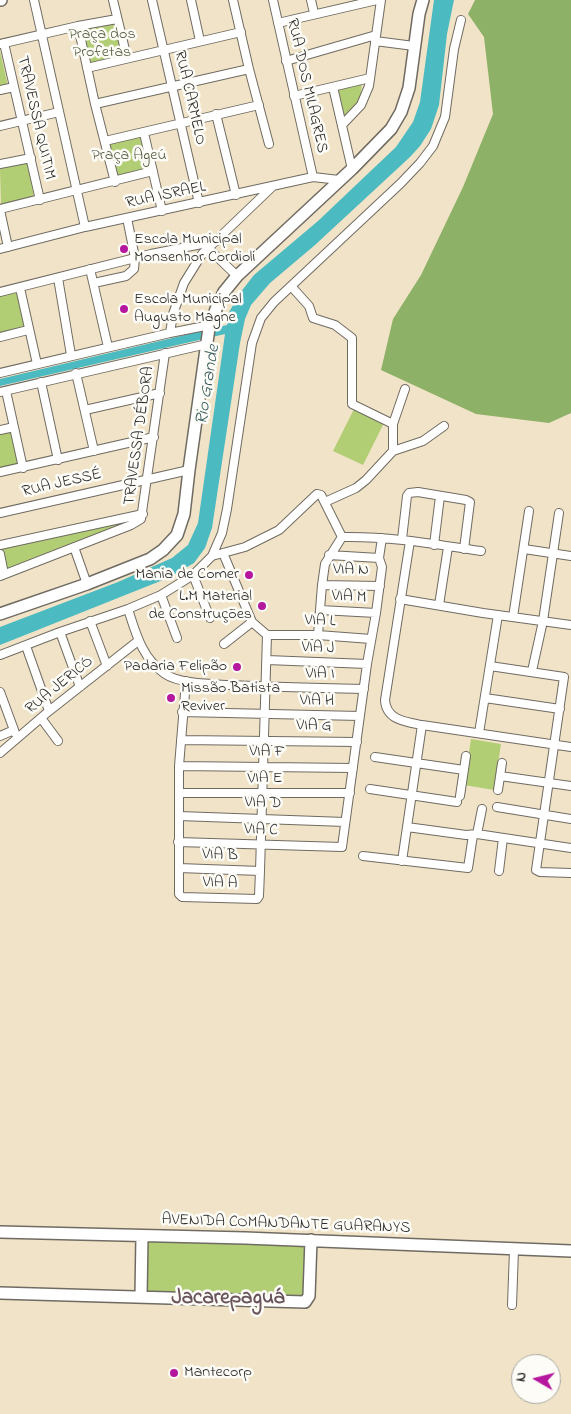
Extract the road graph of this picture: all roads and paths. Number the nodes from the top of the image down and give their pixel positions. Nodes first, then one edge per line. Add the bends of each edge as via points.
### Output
1 (34, 0) edge
2 (114, 0) edge
3 (152, 0) edge
4 (192, 0) edge
5 (233, 0) edge
6 (273, 0) edge
7 (311, 0) edge
8 (377, 0) edge
9 (381, 0) edge
10 (424, 0) edge
11 (314, 13) junction
12 (117, 19) junction
13 (461, 20) dead end
14 (278, 23) junction
15 (78, 26) junction
16 (241, 32) junction
17 (41, 34) junction
18 (375, 38) junction
19 (200, 41) junction
20 (2, 44) edge
21 (414, 46) junction
22 (164, 49) junction
23 (127, 58) junction
24 (286, 60) junction
25 (87, 68) junction
26 (249, 69) junction
27 (370, 78) junction
28 (173, 86) junction
29 (14, 87) junction
30 (333, 87) junction
31 (0, 90) edge
32 (294, 96) junction
33 (95, 104) junction
34 (259, 105) junction
35 (59, 112) junction
36 (216, 114) junction
37 (22, 121) junction
38 (181, 123) junction
39 (342, 125) junction
40 (0, 126) edge
41 (144, 132) junction
42 (105, 140) junction
43 (269, 144) dead end
44 (31, 158) junction
45 (0, 164) edge
46 (352, 169) junction
47 (153, 171) junction
48 (313, 177) junction
49 (339, 180) junction
50 (115, 182) junction
51 (273, 187) junction
52 (76, 191) junction
53 (236, 195) junction
54 (40, 200) junction
55 (199, 203) junction
56 (0, 210) edge
57 (162, 211) junction
58 (127, 218) junction
59 (85, 227) junction
60 (216, 241) junction
61 (4, 248) edge
62 (208, 248) junction
63 (135, 258) junction
64 (90, 269) junction
65 (236, 276) junction
66 (58, 278) junction
67 (94, 283) junction
68 (291, 286) junction
69 (20, 288) junction
70 (0, 292) edge
71 (28, 330) junction
72 (170, 333) junction
73 (208, 334) junction
74 (0, 336) edge
75 (108, 347) junction
76 (165, 353) junction
77 (71, 355) junction
78 (37, 364) junction
79 (0, 373) edge
80 (76, 374) junction
81 (41, 382) junction
82 (405, 389) dead end
83 (3, 392) edge
84 (160, 394) junction
85 (85, 410) junction
86 (393, 424) junction
87 (444, 426) dead end
88 (14, 427) junction
89 (0, 430) edge
90 (154, 437) junction
91 (94, 451) junction
92 (393, 451) junction
93 (58, 460) junction
94 (23, 468) junction
95 (189, 470) junction
96 (0, 472) edge
97 (147, 478) junction
98 (440, 496) junction
99 (325, 502) junction
100 (529, 511) dead end
101 (559, 512) dead end
102 (0, 513) edge
103 (143, 514) junction
104 (342, 536) junction
105 (382, 538) junction
106 (406, 540) junction
107 (0, 545) edge
108 (434, 545) junction
109 (74, 546) junction
110 (448, 546) junction
111 (464, 549) junction
112 (524, 549) junction
113 (481, 551) dead end
114 (223, 553) junction
115 (0, 554) edge
116 (553, 554) junction
117 (329, 555) junction
118 (212, 556) junction
119 (571, 556) edge
120 (379, 558) junction
121 (193, 574) junction
122 (2, 575) edge
123 (87, 584) junction
124 (322, 585) junction
125 (380, 586) junction
126 (161, 595) junction
127 (400, 598) junction
128 (439, 606) junction
129 (128, 609) junction
130 (320, 610) junction
131 (376, 613) junction
132 (0, 614) edge
133 (498, 615) junction
134 (513, 617) junction
135 (210, 618) dead end
136 (90, 621) junction
137 (543, 621) junction
138 (252, 622) junction
139 (571, 625) edge
140 (60, 632) junction
141 (267, 635) junction
142 (318, 635) junction
143 (177, 638) dead end
144 (371, 639) junction
145 (138, 641) junction
146 (224, 644) dead end
147 (26, 646) junction
148 (0, 655) edge
149 (267, 660) junction
150 (367, 664) junction
151 (107, 666) junction
152 (490, 666) junction
153 (532, 671) junction
154 (568, 678) edge
155 (186, 680) junction
156 (80, 687) junction
157 (266, 687) junction
158 (364, 689) junction
159 (1, 696) edge
160 (485, 698) junction
161 (560, 709) junction
162 (49, 711) junction
163 (182, 712) junction
164 (265, 714) junction
165 (360, 716) junction
166 (41, 718) junction
167 (422, 725) junction
168 (14, 730) junction
169 (479, 733) junction
170 (0, 736) edge
171 (18, 739) junction
172 (180, 740) junction
173 (265, 740) junction
174 (58, 741) dead end
175 (357, 742) junction
176 (555, 744) junction
177 (571, 747) edge
178 (0, 753) edge
179 (466, 756) dead end
180 (375, 757) dead end
181 (417, 763) junction
182 (502, 763) dead end
183 (179, 766) junction
184 (264, 766) junction
185 (353, 768) junction
186 (464, 770) junction
187 (500, 776) junction
188 (549, 783) junction
189 (571, 786) edge
190 (370, 789) dead end
191 (498, 790) dead end
192 (180, 793) junction
193 (263, 793) junction
194 (350, 793) junction
195 (412, 795) junction
196 (497, 807) dead end
197 (482, 808) dead end
198 (544, 814) junction
199 (179, 816) junction
200 (262, 818) junction
201 (571, 819) edge
202 (345, 822) junction
203 (407, 827) junction
204 (475, 834) junction
205 (503, 838) junction
206 (178, 842) junction
207 (261, 844) junction
208 (539, 844) junction
209 (571, 848) edge
210 (363, 856) dead end
211 (402, 861) junction
212 (179, 868) junction
213 (260, 871) junction
214 (498, 871) dead end
215 (571, 873) edge
216 (0, 1232) edge
217 (142, 1236) junction
218 (311, 1240) junction
219 (514, 1250) junction
220 (571, 1251) edge
221 (0, 1293) edge
222 (141, 1296) junction
223 (512, 1305) dead end

1 - 17 street
2 - 12 street
3 - 22 street, RUA CARMELO
4 - 19 street
5 - 16 street
6 - 14 street, RUA DOS MILAGRES
7 - 11 street
8 - 11 street
9 - 18 street
10 - 21 street
11 - 14 street
12 - 15 street
12 - 23 street
13 - 68 street via 445,117 433,146 401,183
14 - 24 street, RUA DOS MILAGRES
15 - 17 street
15 - 25 street
16 - 19 street
16 - 26 street
17 - 20 street
17 - 35 street
18 - 21 street
18 - 24 street
18 - 27 street
19 - 22 street
20 - 29 street, TRAVESSA QUITIM
21 - 46 street via 409,88 402,112 391,129
22 - 23 street
22 - 28 street, RUA CARMELO
23 - 25 street
24 - 32 street, RUA DOS MILAGRES
25 - 33 street
26 - 28 street
26 - 34 street
27 - 30 street
27 - 39 street via 365,98
28 - 33 street
28 - 38 street, RUA CARMELO
29 - 31 street
29 - 37 street, TRAVESSA QUITIM
30 - 32 street
30 - 39 street
32 - 48 street, RUA DOS MILAGRES
33 - 42 street
34 - 36 street
34 - 43 street
35 - 37 street
35 - 52 street
36 - 38 street
36 - 53 street
37 - 40 street
37 - 44 street, TRAVESSA QUITIM
38 - 41 street
38 - 55 street, RUA CARMELO
39 - 46 street
41 - 42 street
41 - 47 street
42 - 50 street
44 - 45 street
44 - 54 street, TRAVESSA QUITIM
46 - 49 street
47 - 50 street
47 - 57 street
48 - 49 street, RUA ISRAEL
48 - 51 street, RUA ISRAEL
49 - 65 street
50 - 52 street
51 - 53 street, RUA ISRAEL
51 - 60 street
52 - 54 street
52 - 59 street
53 - 55 street, RUA ISRAEL
54 - 56 street
55 - 57 street, RUA ISRAEL
56 - 61 street
57 - 58 street, RUA ISRAEL
58 - 59 street, RUA ISRAEL
58 - 63 street
59 - 61 street, RUA ISRAEL
60 - 62 street
60 - 63 street
62 - 65 street
62 - 72 street via 184,283
63 - 64 street
63 - 67 street via 134,269 130,273
64 - 66 street
64 - 67 street
65 - 73 street via 224,292
66 - 69 street
66 - 77 street
67 - 75 street
68 - 86 street via 309,306 313,318 335,325 352,338 352,404
68 - 118 street via 261,318 252,343 227,509 222,533
69 - 70 street
69 - 71 street
71 - 74 street
71 - 78 street
72 - 73 street
72 - 75 street
73 - 76 street
73 - 95 street
75 - 77 street
76 - 80 street
76 - 84 street, TRAVESSA DÉBORA
77 - 78 street
78 - 79 street
80 - 81 street
80 - 85 street
81 - 83 street
81 - 93 street
82 - 86 street
83 - 88 street
84 - 85 street
84 - 90 street, TRAVESSA DÉBORA
85 - 91 street
86 - 92 street
87 - 92 street via 423,441
88 - 89 street
88 - 94 street
90 - 91 street
90 - 97 street, TRAVESSA DÉBORA
91 - 93 street
92 - 99 street via 366,480
93 - 94 street
94 - 96 street
95 - 97 street, RUA JESSÉ
95 - 123 street via 184,514 172,542 150,558
97 - 102 street, RUA JESSÉ
97 - 103 street, TRAVESSA DÉBORA
98 - 106 street via 409,493
98 - 108 street
98 - 111 street via 466,500 470,504
99 - 104 street
99 - 114 street via 318,494 279,530 245,547
100 - 112 street
101 - 116 street
103 - 107 street
103 - 109 street, TRAVESSA DÉBORA via 131,525
104 - 105 street
104 - 117 street
105 - 106 street
105 - 120 street
106 - 108 street
106 - 127 street
108 - 110 street
109 - 122 street, TRAVESSA DÉBORA
109 - 123 street
110 - 111 street
110 - 128 street
111 - 113 street
112 - 116 street
112 - 134 street
114 - 118 street
114 - 138 street
115 - 122 street
116 - 119 street
116 - 137 street
117 - 120 street
117 - 124 street
118 - 121 street
120 - 125 street via 382,567
121 - 126 street
121 - 135 street
123 - 132 street
124 - 125 street, VIA N
124 - 130 street
125 - 131 street
126 - 129 street
126 - 143 street
127 - 128 street
127 - 167 street via 385,706 396,718
128 - 133 street
129 - 136 street
129 - 145 street, VIA I
130 - 131 street, VIA M
130 - 142 street
131 - 144 street
133 - 134 street
133 - 152 street
134 - 137 street
136 - 140 street
136 - 151 street
137 - 139 street
137 - 153 street
138 - 141 street
138 - 146 street
140 - 147 street
140 - 156 street
141 - 142 street, VIA L
141 - 149 street
142 - 144 street, VIA L
144 - 150 street
145 - 151 street, RUA JERICÓ
145 - 155 street, VIA I via 160,670
147 - 148 street
147 - 162 street
149 - 150 street, VIA J
149 - 157 street
150 - 158 street
151 - 156 street, RUA JERICÓ
152 - 153 street
152 - 160 street
153 - 154 street
154 - 161 street
155 - 157 street, VIA I
155 - 163 street
156 - 162 street, RUA JERICÓ
157 - 158 street, VIA I
157 - 164 street
158 - 165 street
159 - 168 street
160 - 161 street
160 - 169 street
161 - 176 street
162 - 166 street, RUA JERICÓ
163 - 164 street, VIA H
163 - 172 street
164 - 165 street, VIA H
164 - 173 street
165 - 175 street
166 - 171 street, RUA JERICÓ
166 - 174 street
167 - 169 street
167 - 181 street
168 - 170 street
168 - 171 street
169 - 176 street
171 - 178 street, RUA JERICÓ
172 - 173 street, VIA G
172 - 183 street
173 - 175 street, VIA G
173 - 184 street
175 - 185 street
176 - 177 street
176 - 188 street
179 - 186 street
180 - 181 street
181 - 186 street
181 - 195 street
182 - 187 street
183 - 184 street, VIA F
183 - 192 street
184 - 185 street, VIA F
184 - 193 street
185 - 194 street
186 - 195 street via 459,799
187 - 188 street
187 - 191 street
188 - 189 street
188 - 198 street
190 - 195 street
192 - 193 street, VIA E
192 - 199 street
193 - 194 street, VIA E
193 - 200 street
194 - 202 street
195 - 203 street
196 - 198 street
197 - 204 street
198 - 201 street
198 - 208 street
199 - 200 street, VIA D
199 - 206 street
200 - 202 street, VIA D
200 - 207 street
202 - 207 street, VIA C via 342,847
203 - 204 street
203 - 211 street
204 - 205 street
204 - 211 street via 468,868
205 - 208 street
205 - 214 street
206 - 207 street, VIA C
206 - 212 street
207 - 213 street
208 - 209 street
208 - 215 street via 537,872
210 - 211 street
212 - 213 street, VIA B
212 - 213 street, VIA A via 181,896 258,898
216 - 217 street, AVENIDA COMANDANTE GUARANYS
217 - 218 street, AVENIDA COMANDANTE GUARANYS
217 - 222 street
218 - 219 street, AVENIDA COMANDANTE GUARANYS
218 - 222 street via 309,1296 305,1302
219 - 220 street, AVENIDA COMANDANTE GUARANYS
219 - 223 street
221 - 222 street

